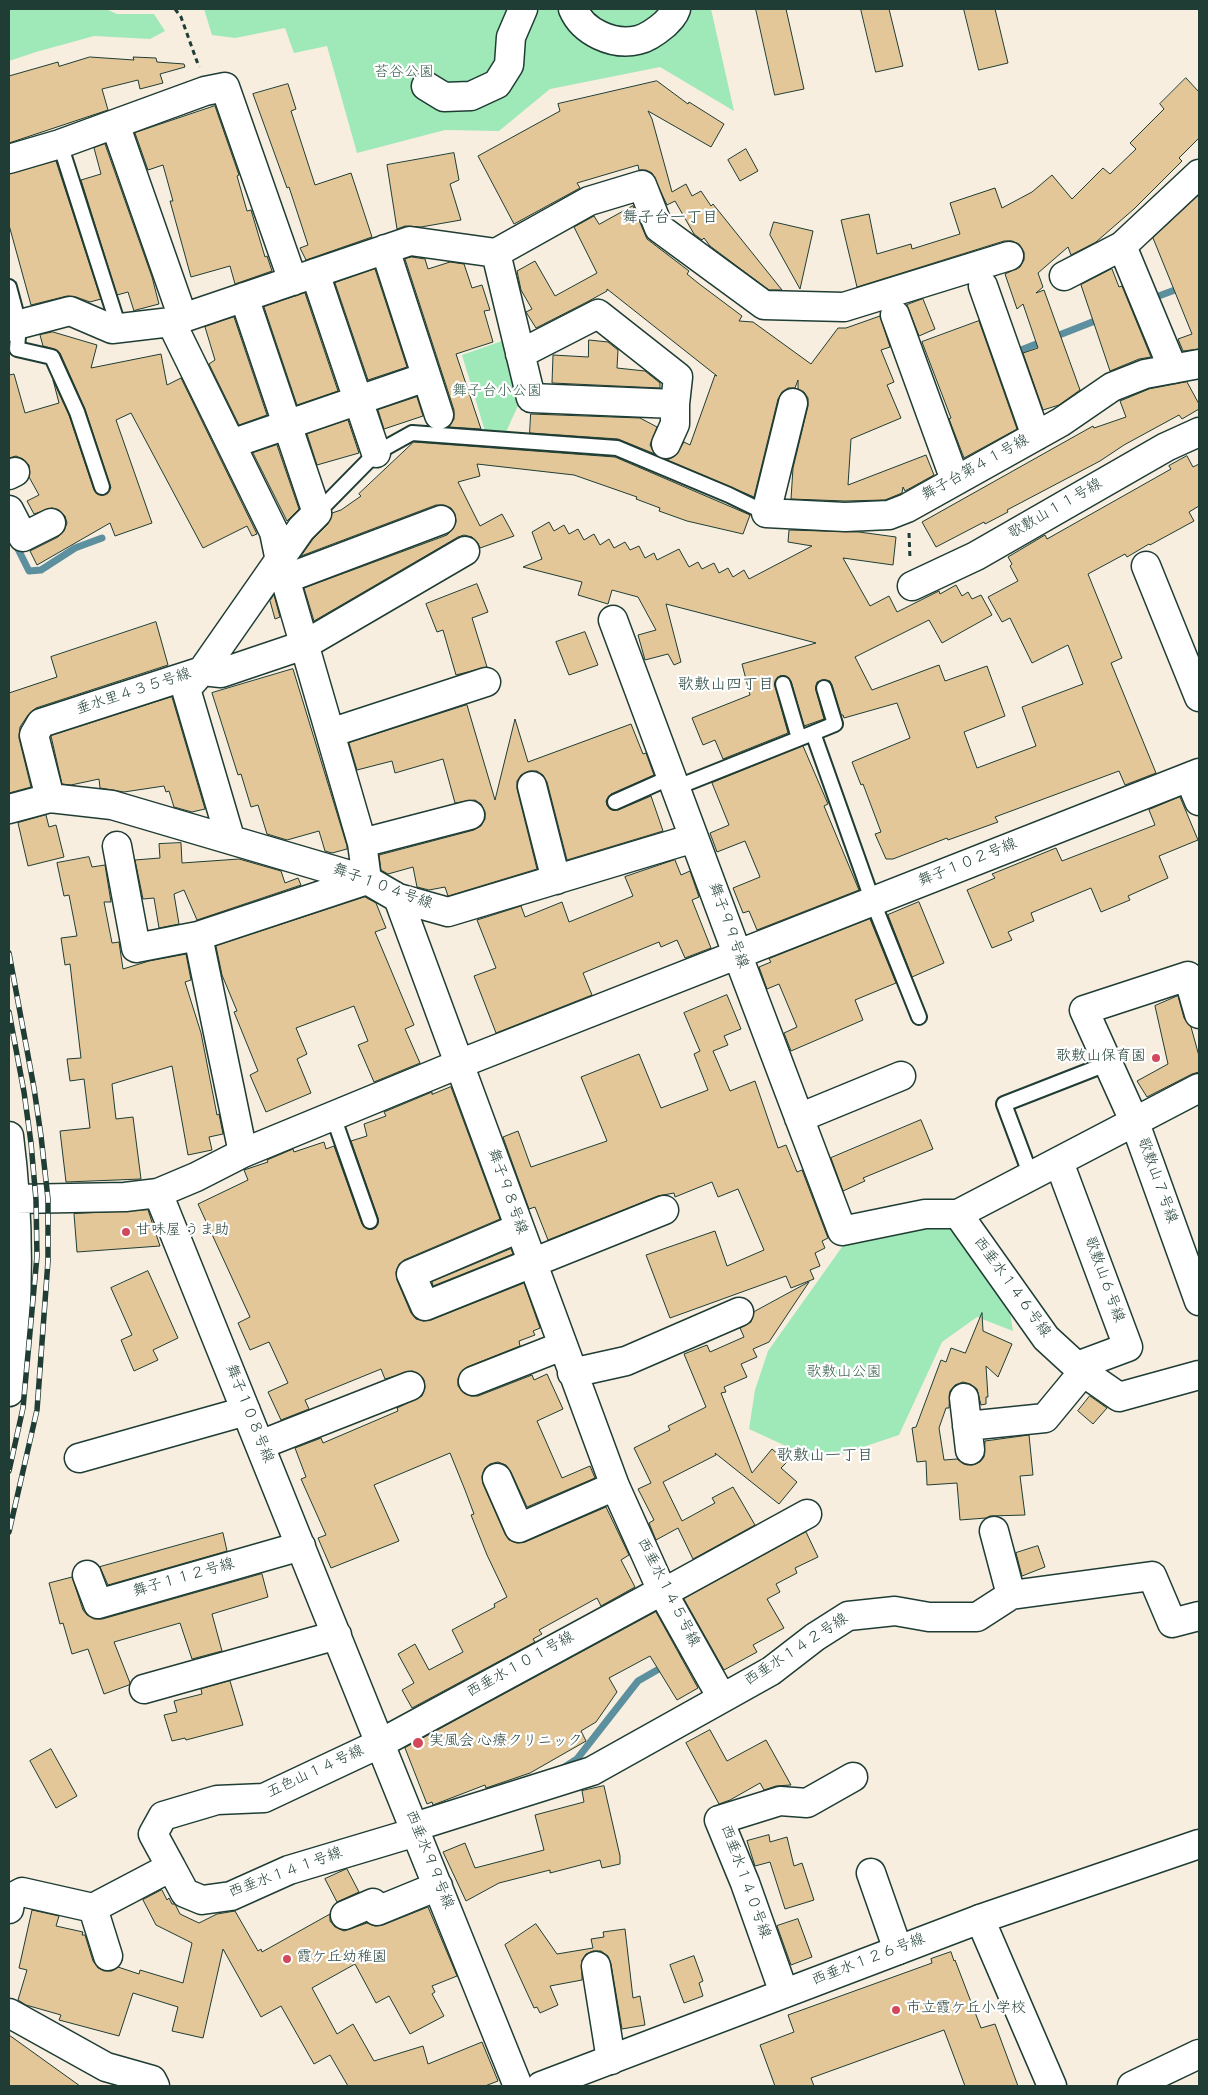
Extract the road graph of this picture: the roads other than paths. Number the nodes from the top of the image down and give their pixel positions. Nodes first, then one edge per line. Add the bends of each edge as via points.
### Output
1 (523, 9) edge
2 (573, 9) edge
3 (676, 9) edge
4 (426, 86) dead end
5 (115, 124) junction
6 (60, 144) junction
7 (9, 159) edge
8 (1199, 174) edge
9 (1122, 246) junction
10 (385, 249) junction
11 (496, 252) junction
12 (1009, 256) dead end
13 (1064, 276) dead end
14 (304, 277) junction
15 (983, 286) dead end
16 (9, 287) edge
17 (244, 297) junction
18 (895, 315) dead end
19 (177, 320) junction
20 (14, 325) edge
21 (119, 328) junction
22 (520, 354) junction
23 (1199, 364) edge
24 (1173, 369) junction
25 (426, 377) junction
26 (357, 401) junction
27 (793, 403) dead end
28 (675, 404) junction
29 (439, 415) dead end
30 (287, 424) junction
31 (1199, 432) edge
32 (1036, 436) junction
33 (231, 444) junction
34 (666, 444) dead end
35 (376, 453) junction
36 (955, 480) junction
37 (102, 487) dead end
38 (9, 510) edge
39 (317, 513) junction
40 (766, 513) junction
41 (441, 520) dead end
42 (51, 523) dead end
43 (465, 551) dead end
44 (1146, 566) dead end
45 (282, 570) junction
46 (912, 586) road end
47 (613, 620) dead end
48 (304, 645) junction
49 (202, 671) junction
50 (486, 682) dead end
51 (783, 684) dead end
52 (824, 688) dead end
53 (1199, 697) edge
54 (330, 733) junction
55 (813, 733) junction
56 (799, 738) junction
57 (673, 782) junction
58 (1196, 784) edge
59 (532, 786) dead end
60 (50, 798) junction
61 (615, 802) dead end
62 (9, 809) edge
63 (470, 815) dead end
64 (230, 838) junction
65 (694, 838) junction
66 (362, 843) junction
67 (117, 846) dead end
68 (367, 880) junction
69 (556, 880) junction
70 (398, 898) junction
71 (873, 902) junction
72 (198, 936) junction
73 (738, 956) junction
74 (1199, 1014) edge
75 (918, 1017) dead end
76 (1109, 1063) junction
77 (459, 1064) junction
78 (901, 1076) dead end
79 (1199, 1088) edge
80 (333, 1116) junction
81 (799, 1118) junction
82 (1135, 1123) junction
83 (9, 1136) edge
84 (243, 1153) junction
85 (1059, 1162) junction
86 (1031, 1176) junction
87 (158, 1193) junction
88 (16, 1199) junction
89 (664, 1210) dead end
90 (958, 1214) junction
91 (370, 1221) dead end
92 (519, 1228) junction
93 (531, 1262) junction
94 (1198, 1293) edge
95 (739, 1312) dead end
96 (562, 1346) junction
97 (1080, 1369) junction
98 (572, 1373) junction
99 (1199, 1375) edge
100 (473, 1381) dead end
101 (410, 1386) dead end
102 (9, 1392) edge
103 (964, 1398) dead end
104 (246, 1411) junction
105 (260, 1445) junction
106 (79, 1458) dead end
107 (497, 1478) dead end
108 (615, 1486) junction
109 (807, 1514) dead end
110 (994, 1531) dead end
111 (301, 1546) junction
112 (87, 1574) dead end
113 (664, 1593) junction
114 (1011, 1595) junction
115 (1199, 1616) edge
116 (337, 1635) junction
117 (144, 1689) dead end
118 (722, 1698) junction
119 (381, 1743) junction
120 (853, 1777) dead end
121 (415, 1829) junction
122 (1199, 1844) edge
123 (171, 1867) junction
124 (871, 1873) dead end
125 (438, 1886) junction
126 (93, 1908) junction
127 (9, 1909) edge
128 (345, 1915) dead end
129 (980, 1919) junction
130 (898, 1950) junction
131 (108, 1956) dead end
132 (596, 1966) dead end
133 (784, 1993) junction
134 (9, 2014) edge
135 (1199, 2054) edge
136 (611, 2060) junction
137 (156, 2086) edge
138 (518, 2086) edge
139 (541, 2086) edge
140 (1052, 2086) edge
141 (1132, 2086) edge

1 - 4 street via 511,37 509,65 497,84 471,96 444,97
2 - 3 street via 578,19 598,35 620,41 639,40 660,28
5 - 6 street
5 - 14 street via 205,91 226,87
5 - 19 street
6 - 7 street
6 - 21 lane
8 - 9 street
9 - 13 street
9 - 24 street
10 - 11 street via 410,241
10 - 14 street
10 - 25 street
11 - 12 street via 589,201 642,185 659,228 764,305 844,306
11 - 22 street
14 - 17 street
14 - 26 street
15 - 32 street
16 - 20 lane
17 - 19 street
17 - 30 street
18 - 36 street
19 - 21 street
19 - 33 street
20 - 21 street via 70,312 112,329
20 - 37 lane via 17,349 52,358 77,412
22 - 28 street via 531,398
22 - 28 street via 598,314 678,377
23 - 24 street, 舞子台第４１号線
24 - 32 street, 舞子台第４１号線 via 1144,374 1112,387
25 - 26 street
25 - 29 street
26 - 30 street
26 - 35 street
27 - 40 street
28 - 34 street via 675,424
30 - 33 street
30 - 39 street
31 - 46 street, 歌敷山１１号線 via 1166,447 976,556
32 - 36 street, 舞子台第４１号線
33 - 45 street via 274,532
35 - 39 lane
35 - 40 lane via 412,433 617,448
36 - 40 street, 舞子台第４１号線 via 889,515 844,517
38 - 42 street via 23,538
39 - 45 street, 垂水里４３５号線 via 301,529
41 - 45 street
43 - 48 street
44 - 53 street
45 - 48 street
45 - 49 street, 垂水里４３５号線
47 - 57 street, 舞子９９号線
48 - 49 street via 221,673
48 - 54 street
49 - 60 street, 垂水里４３５号線 via 41,723 34,735
49 - 64 street via 186,689
50 - 54 street
51 - 56 lane
52 - 55 lane via 835,724
54 - 66 street
55 - 56 lane
55 - 71 lane
56 - 57 lane
57 - 61 lane
57 - 65 street, 舞子９９号線
58 - 71 street, 舞子１０２号線
59 - 69 street
60 - 62 street, 舞子１０４号線
60 - 64 street, 舞子１０４号線 via 112,805
63 - 66 street
64 - 68 street, 舞子１０４号線
65 - 69 street, 舞子１０４号線
65 - 73 street, 舞子９９号線
66 - 68 street
67 - 72 street via 136,948
68 - 70 street, 舞子１０４号線
68 - 72 street
69 - 70 street, 舞子１０４号線 via 448,912
70 - 77 street, 舞子９８号線
71 - 73 street, 舞子１０２号線
71 - 75 lane
72 - 84 street
73 - 77 street, 舞子１０２号線
73 - 81 street, 舞子９９号線
74 - 76 street, 歌敷山７号線 via 1188,976 1084,1010
76 - 82 street, 歌敷山７号線
76 - 86 lane via 1004,1104
77 - 80 street, 舞子１０２号線
77 - 92 street, 舞子９８号線
78 - 81 street
79 - 82 street
80 - 84 street, 舞子１０２号線
80 - 91 lane
81 - 90 street, 舞子９９号線 via 842,1231 925,1214
82 - 85 street
82 - 94 street, 歌敷山７号線
83 - 88 street
84 - 87 street, 舞子１０２号線
85 - 86 street
85 - 97 street, 歌敷山６号線 via 1128,1347
86 - 90 street
87 - 88 street, 舞子１０２号線 via 126,1197
87 - 104 street, 舞子１０８号線
88 - 102 street via 14,1350
89 - 93 street
90 - 97 street, 西垂水１４６号線 via 1046,1338
92 - 93 street, 舞子９８号線
92 - 93 street via 411,1274 425,1306
93 - 96 street, 舞子９８号線
95 - 98 street via 626,1361
96 - 98 street, 舞子９８号線
96 - 100 street
97 - 99 street, 西垂水１４６号線 via 1119,1397
97 - 103 street via 1044,1418 969,1438
98 - 108 street, 舞子９８号線
101 - 105 street
104 - 105 street, 舞子１０８号線
104 - 106 street
105 - 111 street, 舞子１０８号線
107 - 108 street via 519,1528
108 - 113 street, 西垂水１４５号線
109 - 113 street, 西垂水１０１号線
110 - 114 street
111 - 112 street, 舞子１１２号線 via 98,1604
111 - 116 street, 舞子１０８号線
113 - 118 street, 西垂水１４５号線
113 - 119 street, 西垂水１０１号線
114 - 115 street, 西垂水１４２号線 via 1152,1576 1172,1623
114 - 118 street, 西垂水１４２号線 via 977,1617 929,1617 895,1611 848,1616 771,1671
116 - 117 street
116 - 119 street, 西垂水９９号線
118 - 121 street, 西垂水１４２号線 via 592,1771
119 - 121 street, 西垂水９９号線
119 - 123 street, 五色山１４号線 via 264,1798 217,1800 163,1816 153,1834
120 - 133 street, 西垂水１４０号線 via 807,1803 780,1801 719,1820
121 - 123 street, 西垂水１４１号線 via 288,1870 232,1896 202,1900 184,1893
121 - 125 street, 西垂水９９号線
122 - 129 street, 西垂水１２６号線
123 - 126 street
124 - 130 street
125 - 128 street via 377,1911 373,1903
125 - 138 street, 西垂水９９号線
126 - 127 street via 22,1892 11,1898
126 - 131 street
129 - 130 street, 西垂水１２６号線
129 - 140 street
130 - 133 street, 西垂水１２６号線
132 - 136 street via 590,1998
133 - 136 street, 西垂水１２６号線
134 - 137 street via 106,2067 152,2080
135 - 141 street
136 - 139 street, 西垂水１２６号線

